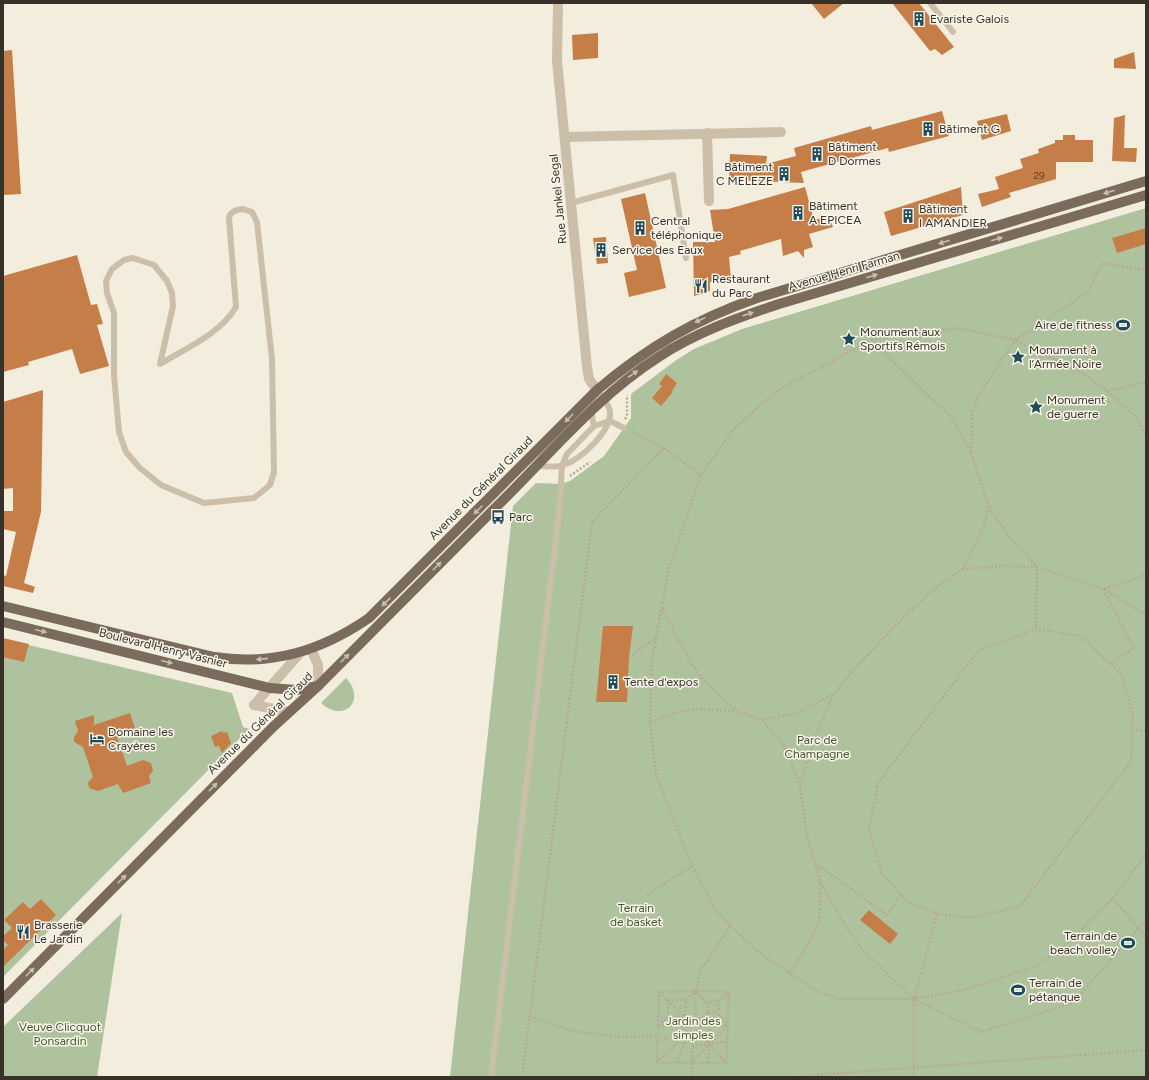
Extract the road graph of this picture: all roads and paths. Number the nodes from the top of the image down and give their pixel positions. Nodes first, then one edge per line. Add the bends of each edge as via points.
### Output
1 (558, 3) edge
2 (930, 3) edge
3 (954, 32) dead end
4 (781, 132) dead end
5 (707, 133) junction
6 (565, 137) junction
7 (1146, 181) edge
8 (1146, 195) edge
9 (709, 200) dead end
10 (571, 203) junction
11 (686, 258) dead end
12 (1146, 270) edge
13 (872, 340) junction
14 (1015, 340) junction
15 (160, 364) joint
16 (615, 374) joint
17 (1146, 382) edge
18 (597, 390) junction
19 (626, 390) dead end
20 (1107, 391) junction
21 (607, 403) junction
22 (592, 411) junction
23 (610, 421) junction
24 (577, 425) joint
25 (594, 426) junction
26 (622, 427) junction
27 (1146, 438) edge
28 (664, 448) junction
29 (971, 452) junction
30 (536, 466) junction
31 (562, 466) junction
32 (701, 475) junction
33 (989, 506) junction
34 (1037, 567) junction
35 (963, 569) junction
36 (1146, 573) edge
37 (1103, 588) junction
38 (3, 606) edge
39 (662, 607) junction
40 (1146, 615) edge
41 (3, 622) edge
42 (1036, 629) junction
43 (656, 638) junction
44 (311, 649) junction
45 (301, 652) junction
46 (629, 657) dead end
47 (1110, 663) junction
48 (318, 686) junction
49 (270, 688) junction
50 (834, 694) junction
51 (736, 711) junction
52 (289, 712) junction
53 (762, 720) junction
54 (650, 722) junction
55 (1132, 729) junction
56 (1146, 731) edge
57 (800, 786) junction
58 (1146, 854) edge
59 (815, 862) junction
60 (692, 866) junction
61 (821, 883) junction
62 (901, 894) junction
63 (647, 895) dead end
64 (1113, 898) junction
65 (937, 914) junction
66 (1146, 920) edge
67 (730, 926) junction
68 (1138, 930) junction
69 (1146, 938) edge
70 (789, 974) junction
71 (696, 991) junction
72 (659, 992) junction
73 (729, 992) junction
74 (3, 999) edge
75 (914, 999) junction
76 (668, 1000) junction
77 (686, 1000) junction
78 (718, 1001) junction
79 (707, 1004) junction
80 (716, 1011) junction
81 (708, 1013) junction
82 (529, 1016) junction
83 (668, 1017) junction
84 (685, 1017) junction
85 (695, 1018) junction
86 (690, 1021) junction
87 (700, 1021) junction
88 (658, 1025) junction
89 (700, 1025) junction
90 (711, 1025) junction
91 (728, 1025) junction
92 (688, 1026) junction
93 (688, 1032) junction
94 (699, 1032) junction
95 (693, 1034) junction
96 (657, 1036) junction
97 (657, 1041) junction
98 (727, 1042) junction
99 (710, 1044) junction
100 (692, 1046) junction
101 (1146, 1050) edge
102 (708, 1062) junction
103 (657, 1063) junction
104 (677, 1063) junction
105 (691, 1063) junction
106 (726, 1063) junction
107 (914, 1069) junction
108 (491, 1077) edge
109 (522, 1077) edge
110 (692, 1077) edge
111 (789, 1077) edge
112 (794, 1077) edge
113 (914, 1077) edge

1 - 6 street, Rue Jankel Segal via 557,61
2 - 3 lane
4 - 5 street
5 - 6 street
5 - 9 street
6 - 10 street, Rue Jankel Segal
7 -> 16 main road, Avenue Henri Farman via 724,309 679,330
21 -> 8 main road, Avenue Henri Farman via 622,382 657,357 736,319
10 - 11 lane via 673,175
10 - 18 street, Rue Jankel Segal via 587,367 589,379
12 - 14 path via 1102,262 1088,292
13 - 14 path via 958,328
13 - 29 path via 928,397 949,414
13 - 32 path via 778,390 734,429
14 - 20 path via 1084,374
14 - 29 path via 977,398 972,415
15 - 15 lane via 173,306 172,293 167,281 154,265 133,258 124,260 112,269 106,281 107,294 114,313 114,375 119,432 126,452 140,468 161,485 204,503 254,498 270,485 274,472 272,359 256,222 252,212 235,210 230,215 236,307 229,319 201,340
16 - 18 main road, Avenue du Général Giraud
17 - 20 path
18 - 21 lane
18 - 22 lane
18 -> 44 main road, Avenue du Général Giraud via 384,604 349,631
19 - 26 path via 627,416
20 - 27 path via 1137,418
21 - 22 main road, Avenue Henri Farman
21 - 23 lane
22 - 24 main road, Avenue Henri Farman
22 - 25 lane
23 - 25 lane
23 - 26 lane
23 - 31 lane, Avenue du Général Giraud via 598,439 578,458
24 - 30 main road, Avenue du Général Giraud
25 - 31 lane via 567,454
26 - 28 path
28 - 32 path
28 - 82 path via 592,522
29 - 33 path
30 - 31 lane, Avenue du Général Giraud
48 -> 30 main road, Avenue du Général Giraud
31 - 108 lane
32 - 39 path via 669,568
33 - 34 path via 1006,533
33 - 35 path via 984,526
34 - 35 path
34 - 37 path
34 - 42 path
35 - 50 path via 935,588 904,616
36 - 37 path via 1136,580
37 - 40 path
37 - 47 path via 1134,648
45 -> 38 main road, Boulevard Henry Vasnier via 255,660 214,657
39 - 43 path
39 - 51 path via 691,663 704,682
41 -> 49 main road, Boulevard Henry Vasnier
42 - 47 path via 1081,636
42 - 62 path via 978,651 878,783 869,830 882,873
43 - 46 path
43 - 54 path via 652,660
44 - 45 main road, Avenue du Général Giraud
44 - 48 street via 318,666
45 - 49 street
47 - 55 path via 1122,675 1133,715
48 - 49 main road, Boulevard Henry Vasnier via 296,690
48 - 52 main road, Avenue du Général Giraud
49 - 52 street via 254,705
50 - 53 path via 794,714
50 - 57 path via 815,737
51 - 53 path
51 - 54 path via 695,709
74 -> 52 main road, Avenue du Général Giraud
53 - 57 path via 785,747
54 - 60 path via 656,775
55 - 56 path
55 - 65 path via 1132,761 1019,907 968,918
57 - 59 path via 807,836
58 - 64 path
59 - 61 path
59 - 62 path via 887,915
60 - 63 path
60 - 67 path via 717,912
61 - 70 path via 819,921 812,938
61 - 75 path via 862,949
62 - 65 path via 908,902
64 - 68 path
64 - 75 path via 1069,942 1036,966 964,990
65 - 75 path
66 - 68 path
67 - 70 path via 759,953
67 - 71 path via 700,972
68 - 69 path
68 - 75 path via 1073,1003 981,1032
70 - 75 path via 819,992 840,999
71 - 72 path
71 - 73 path
71 - 77 path
71 - 79 path
71 - 85 path
72 - 76 path
72 - 88 path
73 - 78 path
73 - 91 path
75 - 107 path
76 - 77 path
76 - 83 path
76 - 84 path
77 - 84 path
78 - 79 path via 710,1001
78 - 80 path via 719,1009
79 - 81 path
80 - 81 path
80 - 91 path
81 - 87 path
82 - 96 path via 572,1031 623,1037
82 - 109 path
83 - 84 path
83 - 88 path
84 - 86 path
85 - 86 path
85 - 87 path
86 - 92 path
87 - 89 path
88 - 92 path
88 - 96 path
89 - 90 path
89 - 94 path
90 - 91 path
90 - 99 path
91 - 98 path
91 - 99 path
92 - 93 path
93 - 95 path
93 - 97 path
93 - 103 path
93 - 104 path
94 - 95 path
94 - 99 path
95 - 100 path
96 - 97 path
97 - 103 path
98 - 99 path
98 - 106 path
99 - 100 path
99 - 102 path
99 - 105 path
99 - 106 path
100 - 105 path
101 - 107 path
102 - 105 path
102 - 106 path
103 - 104 path
104 - 105 path
105 - 110 path
107 - 112 path
107 - 113 path
111 - 112 path

